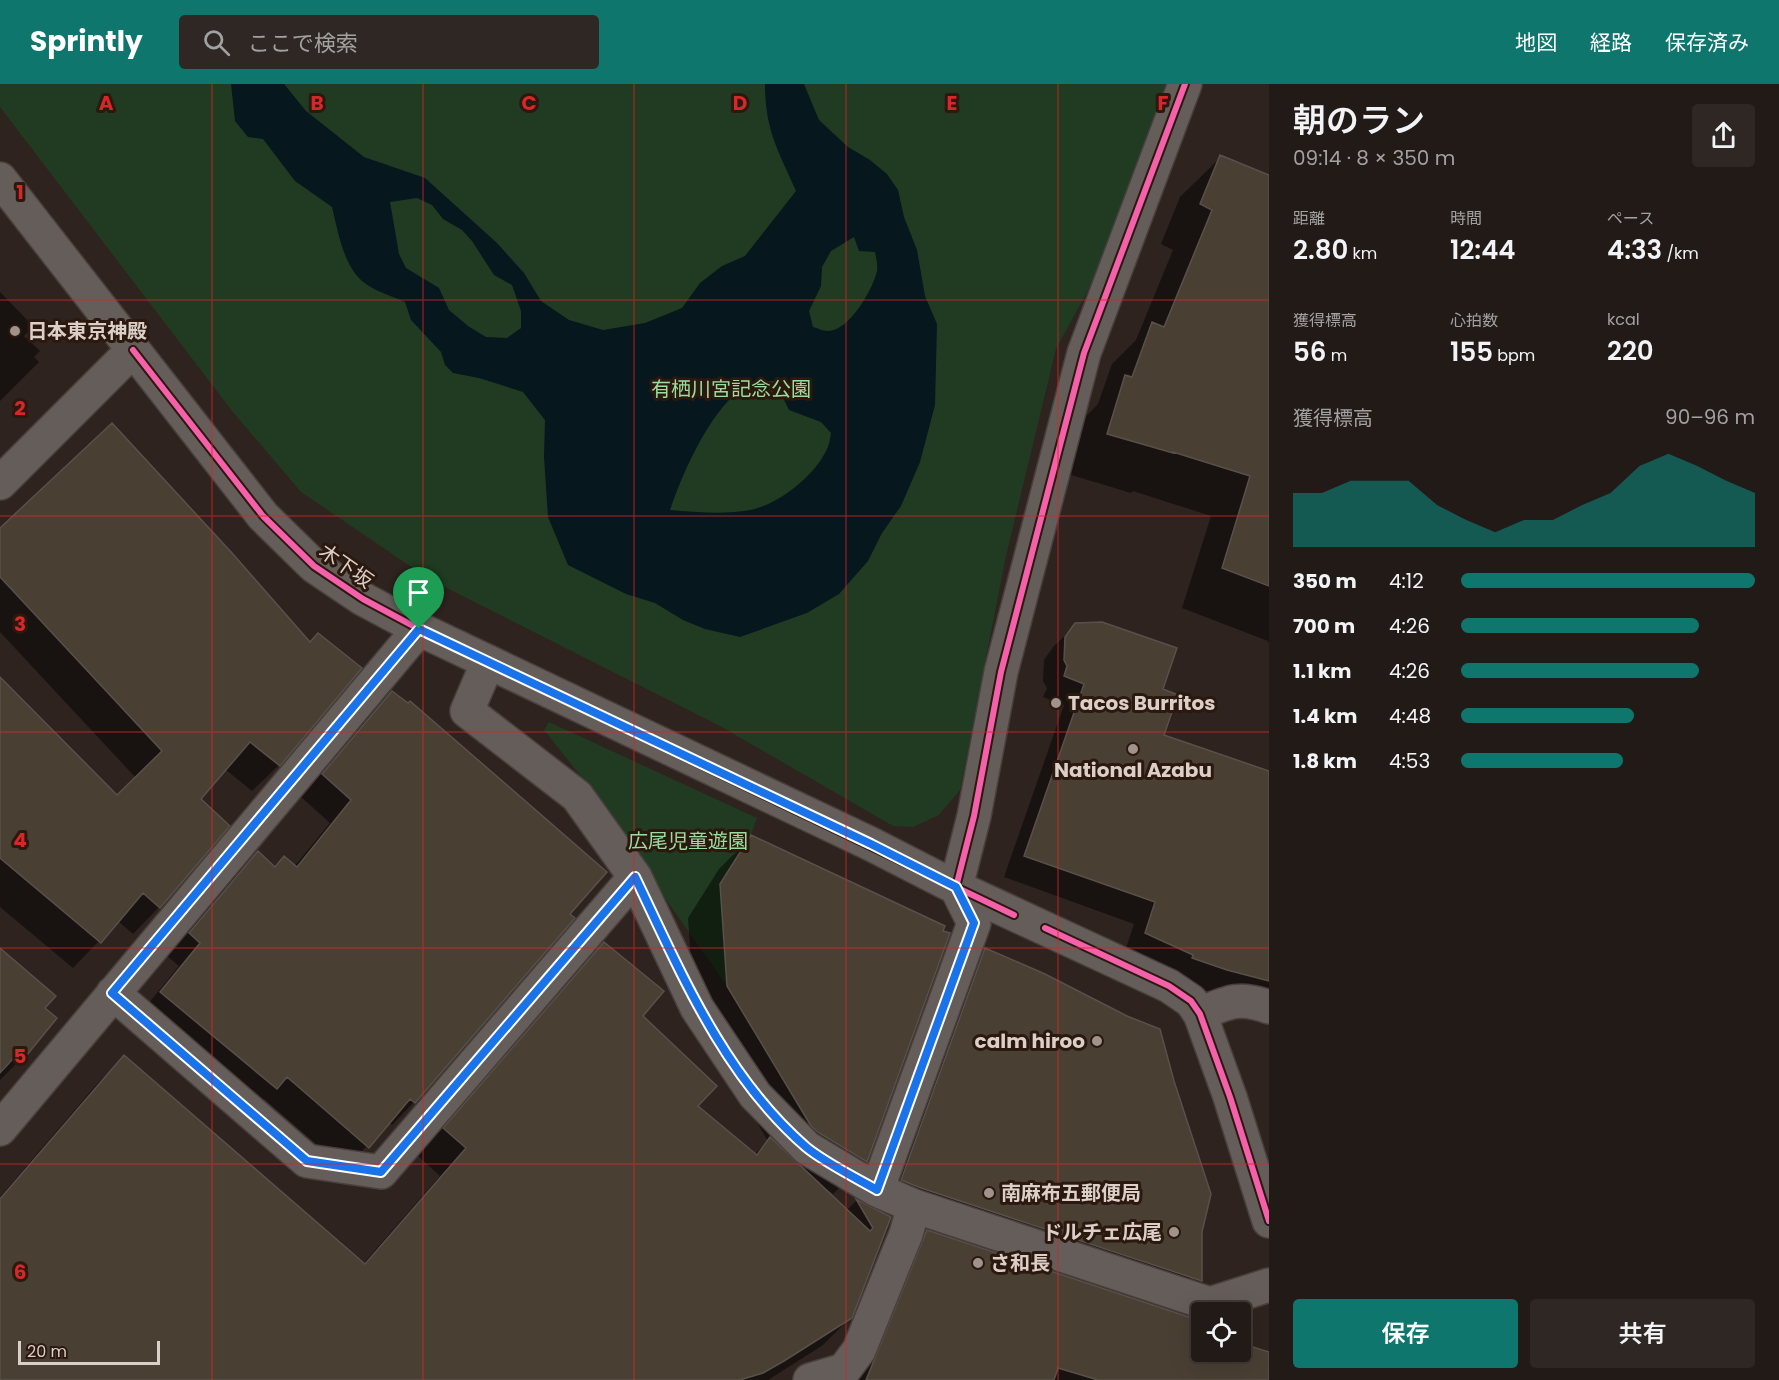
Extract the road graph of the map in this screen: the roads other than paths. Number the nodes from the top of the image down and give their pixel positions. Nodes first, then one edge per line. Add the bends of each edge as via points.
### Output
1 (1185, 84) edge
2 (0, 179) edge
3 (133, 350) junction
4 (0, 483) edge
5 (419, 629) junction
6 (488, 662) junction
7 (635, 877) junction
8 (956, 887) junction
9 (112, 993) junction
10 (1269, 1006) edge
11 (1200, 1014) junction
12 (0, 1130) edge
13 (877, 1190) junction
14 (914, 1206) junction
15 (1269, 1221) edge
16 (1269, 1285) edge
17 (810, 1380) edge

1 - 8 street via 1084,353 1001,672 974,816
2 - 3 street, 木下坂
3 - 4 street
3 - 5 street, 木下坂 via 263,516 314,566 363,599
5 - 6 street, 木下坂
5 - 9 street
6 - 7 street via 467,711 577,796
6 - 8 street, 木下坂
7 - 9 street via 381,1172 307,1161
7 - 13 street via 697,1008 755,1095 807,1148
8 - 11 street, 木下坂 via 1169,986 1191,1001
8 - 13 street via 974,923
9 - 12 street
10 - 11 street via 1251,1000 1228,1002
11 - 15 street
13 - 14 street
14 - 16 street via 1210,1304
14 - 17 street via 859,1350 844,1370

